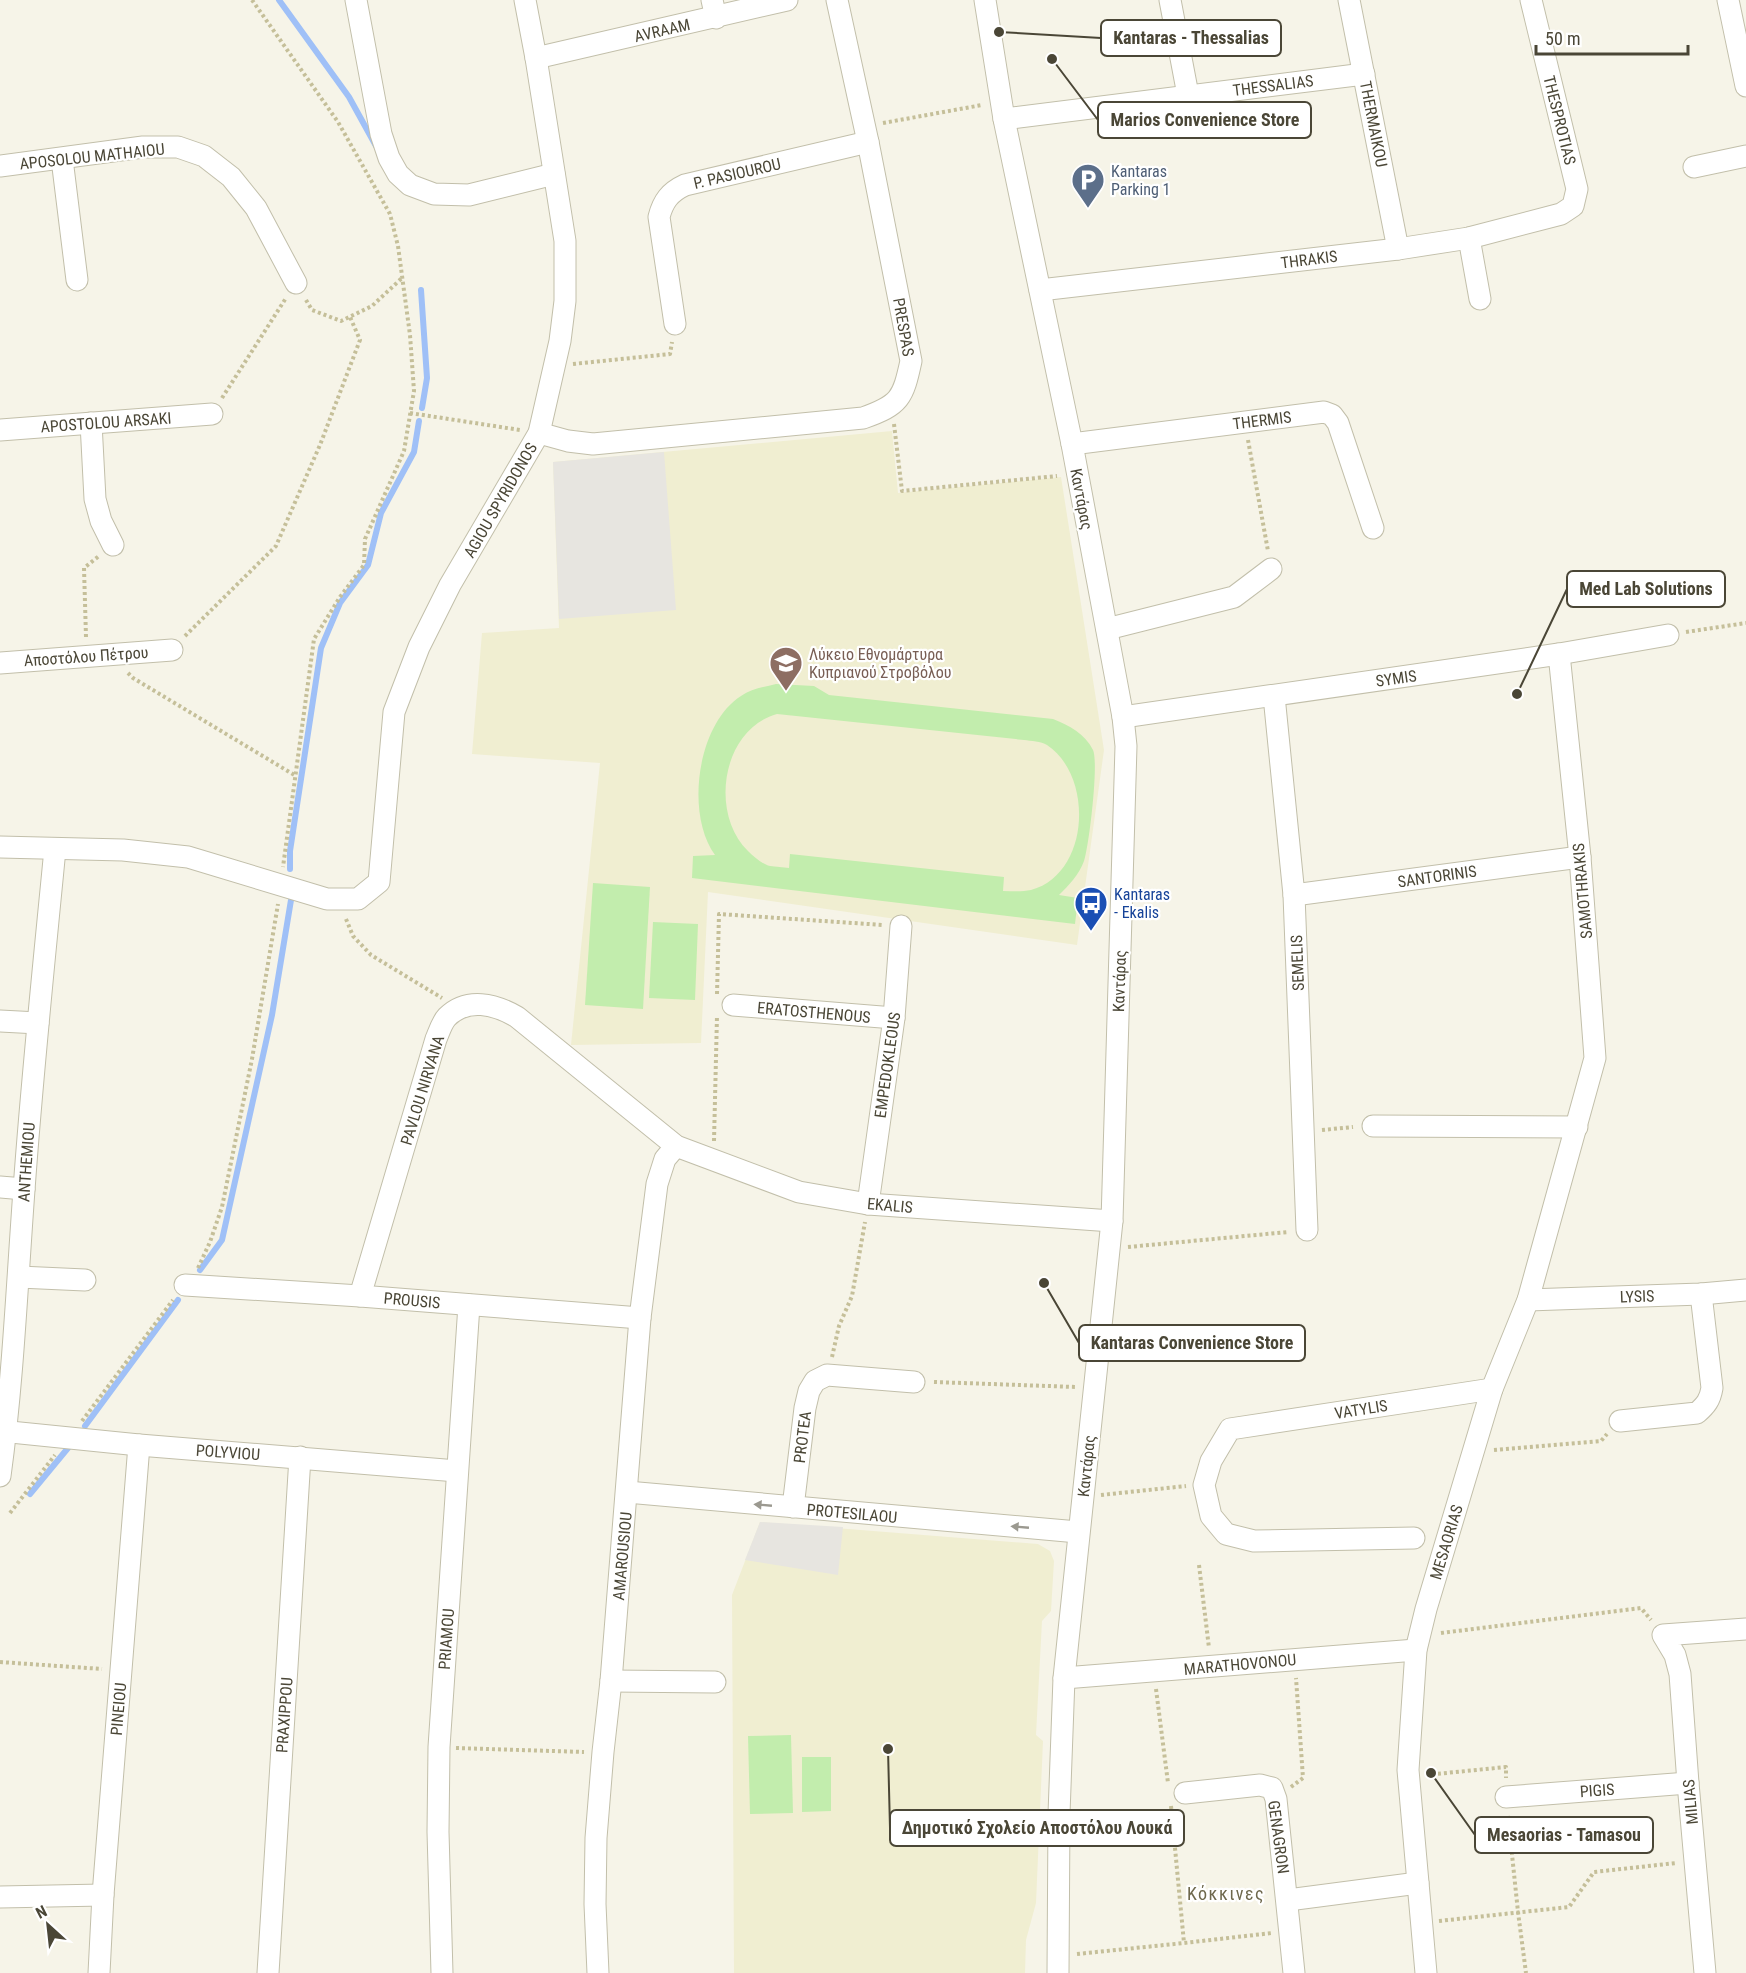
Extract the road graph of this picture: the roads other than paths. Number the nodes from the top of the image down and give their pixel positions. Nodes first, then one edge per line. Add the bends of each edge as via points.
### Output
1 (356, 0) edge
2 (525, 0) edge
3 (787, 0) edge
4 (837, 0) edge
5 (985, 0) edge
6 (1170, 0) edge
7 (1349, 0) edge
8 (1531, 0) edge
9 (1728, 0) edge
10 (714, 9) edge
11 (536, 58) junction
12 (1364, 74) junction
13 (1746, 86) edge
14 (1188, 95) junction
15 (1002, 110) junction
16 (866, 134) junction
17 (1746, 156) edge
18 (62, 159) junction
19 (0, 166) edge
20 (1694, 167) dead end
21 (554, 174) junction
22 (1573, 206) joint
23 (1469, 238) junction
24 (1398, 249) junction
25 (77, 280) dead end
26 (296, 283) road end
27 (1040, 290) junction
28 (1480, 299) dead end
29 (675, 324) road end
30 (212, 414) road end
31 (91, 423) junction
32 (0, 430) edge
33 (538, 433) junction
34 (1072, 444) junction
35 (1373, 528) dead end
36 (112, 545) road end
37 (1271, 569) road end
38 (1107, 629) junction
39 (1668, 634) road end
40 (172, 650) road end
41 (1559, 654) junction
42 (0, 663) edge
43 (1274, 696) junction
44 (1123, 717) junction
45 (0, 847) edge
46 (55, 849) junction
47 (1580, 857) junction
48 (1294, 895) junction
49 (902, 926) road end
50 (722, 1007) road end
51 (894, 1018) junction
52 (0, 1021) edge
53 (38, 1023) junction
54 (1373, 1126) road end
55 (1577, 1127) junction
56 (676, 1146) junction
57 (0, 1187) edge
58 (24, 1189) junction
59 (868, 1204) junction
60 (1112, 1221) junction
61 (1307, 1230) road end
62 (19, 1277) junction
63 (85, 1280) dead end
64 (185, 1285) road end
65 (1746, 1290) edge
66 (1701, 1294) junction
67 (360, 1296) junction
68 (1528, 1300) junction
69 (469, 1305) junction
70 (640, 1318) junction
71 (914, 1382) road end
72 (1492, 1389) junction
73 (1620, 1421) road end
74 (3, 1431) edge
75 (140, 1445) junction
76 (300, 1457) junction
77 (457, 1471) junction
78 (0, 1476) edge
79 (627, 1492) junction
80 (793, 1507) junction
81 (1078, 1532) junction
82 (1414, 1538) dead end
83 (1746, 1629) edge
84 (1417, 1643) junction
85 (1064, 1678) junction
86 (611, 1681) junction
87 (715, 1682) dead end
88 (1688, 1783) junction
89 (1174, 1791) road end
90 (1506, 1797) road end
91 (1418, 1883) junction
92 (103, 1895) junction
93 (0, 1897) edge
94 (1288, 1900) junction
95 (1058, 1964) edge
96 (99, 1973) edge
97 (268, 1973) edge
98 (441, 1973) edge
99 (598, 1973) edge
100 (1294, 1973) edge
101 (1426, 1973) edge
102 (1705, 1973) edge

1 - 21 street via 381,134 398,174 410,185 434,194 469,195
2 - 11 street, AGIOU SPYRIDONOS
3 - 10 street, AVRAAM
4 - 16 street, PRESPAS
5 - 15 street, Καντάρας
6 - 14 street
7 - 12 street, THERMAIKOU
8 - 22 street, THESPROTIAS via 1577,189
9 - 13 street
10 - 11 street, AVRAAM
11 - 21 street, AGIOU SPYRIDONOS
12 - 14 street, THESSALIAS
12 - 24 street, THERMAIKOU
14 - 15 street, THESSALIAS
15 - 27 street, Καντάρας
16 - 29 street, P. PASIOUROU via 685,185 667,197 658,217
16 - 33 street, PRESPAS via 911,361 906,384 892,406 863,418 593,444
17 - 20 street
18 - 19 street, APOSOLOU MATHAIOU
18 - 25 street
18 - 26 street, APOSOLOU MATHAIOU via 143,147 178,147 204,156 231,177 256,208
21 - 33 street, AGIOU SPYRIDONOS via 566,241 565,301 555,366
22 - 23 street, THRAKIS via 1561,214
23 - 24 street, THRAKIS
23 - 28 street
24 - 27 street, THRAKIS
27 - 34 street, Καντάρας
30 - 31 street, APOSTOLOU ARSAKI
31 - 32 street, APOSTOLOU ARSAKI
31 - 36 street via 95,499
33 - 46 street, AGIOU SPYRIDONOS via 450,585 419,647 394,712 379,882 358,899 327,899 188,857 123,850
34 - 35 street, THERMIS via 1324,412 1338,423
34 - 38 street, Καντάρας
37 - 38 street via 1234,597
38 - 44 street, Καντάρας
39 - 41 street, SYMIS
40 - 42 street, Αποστόλου Πέτρου
41 - 43 street, SYMIS
41 - 47 street, SAMOTHRAKIS
43 - 44 street, SYMIS
43 - 48 street, SEMELIS
44 - 60 street, Καντάρας via 1126,746
45 - 46 street
46 - 53 street, ANTHEMIOU
47 - 48 street, SANTORINIS
47 - 55 street, SAMOTHRAKIS via 1595,1058
48 - 61 street, SEMELIS
49 - 51 street, EMPEDOKLEOUS
50 - 51 street, ERATOSTHENOUS
51 - 59 street, EMPEDOKLEOUS
52 - 53 street
53 - 58 street, ANTHEMIOU
54 - 55 street
55 - 68 street, MESAORIAS
56 - 59 street, EKALIS via 799,1192
56 - 67 street, PAVLOU NIRVANA via 517,1017 502,1008 483,1004 459,1008 445,1019 436,1039
56 - 70 street, AMAROUSIOU via 665,1159 657,1184
57 - 58 street
58 - 62 street, ANTHEMIOU
59 - 60 street, EKALIS
60 - 81 street, Καντάρας
62 - 63 street
62 - 74 street, ANTHEMIOU
64 - 67 street, PROUSIS
65 - 66 street, LYSIS
66 - 68 street, LYSIS
66 - 73 street via 1712,1388 1705,1406 1697,1413
67 - 69 street, PROUSIS
68 - 72 street, MESAORIAS
69 - 70 street, PROUSIS
69 - 77 street, PRIAMOU
70 - 79 street, AMAROUSIOU
71 - 80 street, PROTEA via 827,1375 815,1381 809,1391
72 - 82 street, VATYLIS via 1230,1429 1211,1461 1204,1485 1211,1516 1226,1534 1254,1541
72 - 84 street, MESAORIAS
74 - 75 street, POLYVIOU
74 - 78 street, ANTHEMIOU
75 - 76 street, POLYVIOU
75 - 92 street, PINEIOU
76 - 77 street, POLYVIOU
76 - 97 street, PRAXIPPOU
77 - 98 street, PRIAMOU via 439,1747
80 -> 79 street, PROTESILAOU
79 - 86 street, AMAROUSIOU
81 -> 80 street, PROTESILAOU
81 - 85 street, Καντάρας
83 - 88 street, MILIAS via 1663,1635 1675,1655 1680,1674
84 - 85 street, MARATHOVONOU via 1294,1659
84 - 91 street, MESAORIAS via 1409,1776
85 - 95 street, Καντάρας
86 - 87 street
86 - 99 street, AMAROUSIOU via 596,1838
88 - 90 street, PIGIS
88 - 102 street, MILIAS
89 - 94 street, GENAGRON via 1260,1785 1272,1788
91 - 94 street
91 - 101 street, MESAORIAS
92 - 93 street
92 - 96 street, PINEIOU
94 - 100 street, GENAGRON

